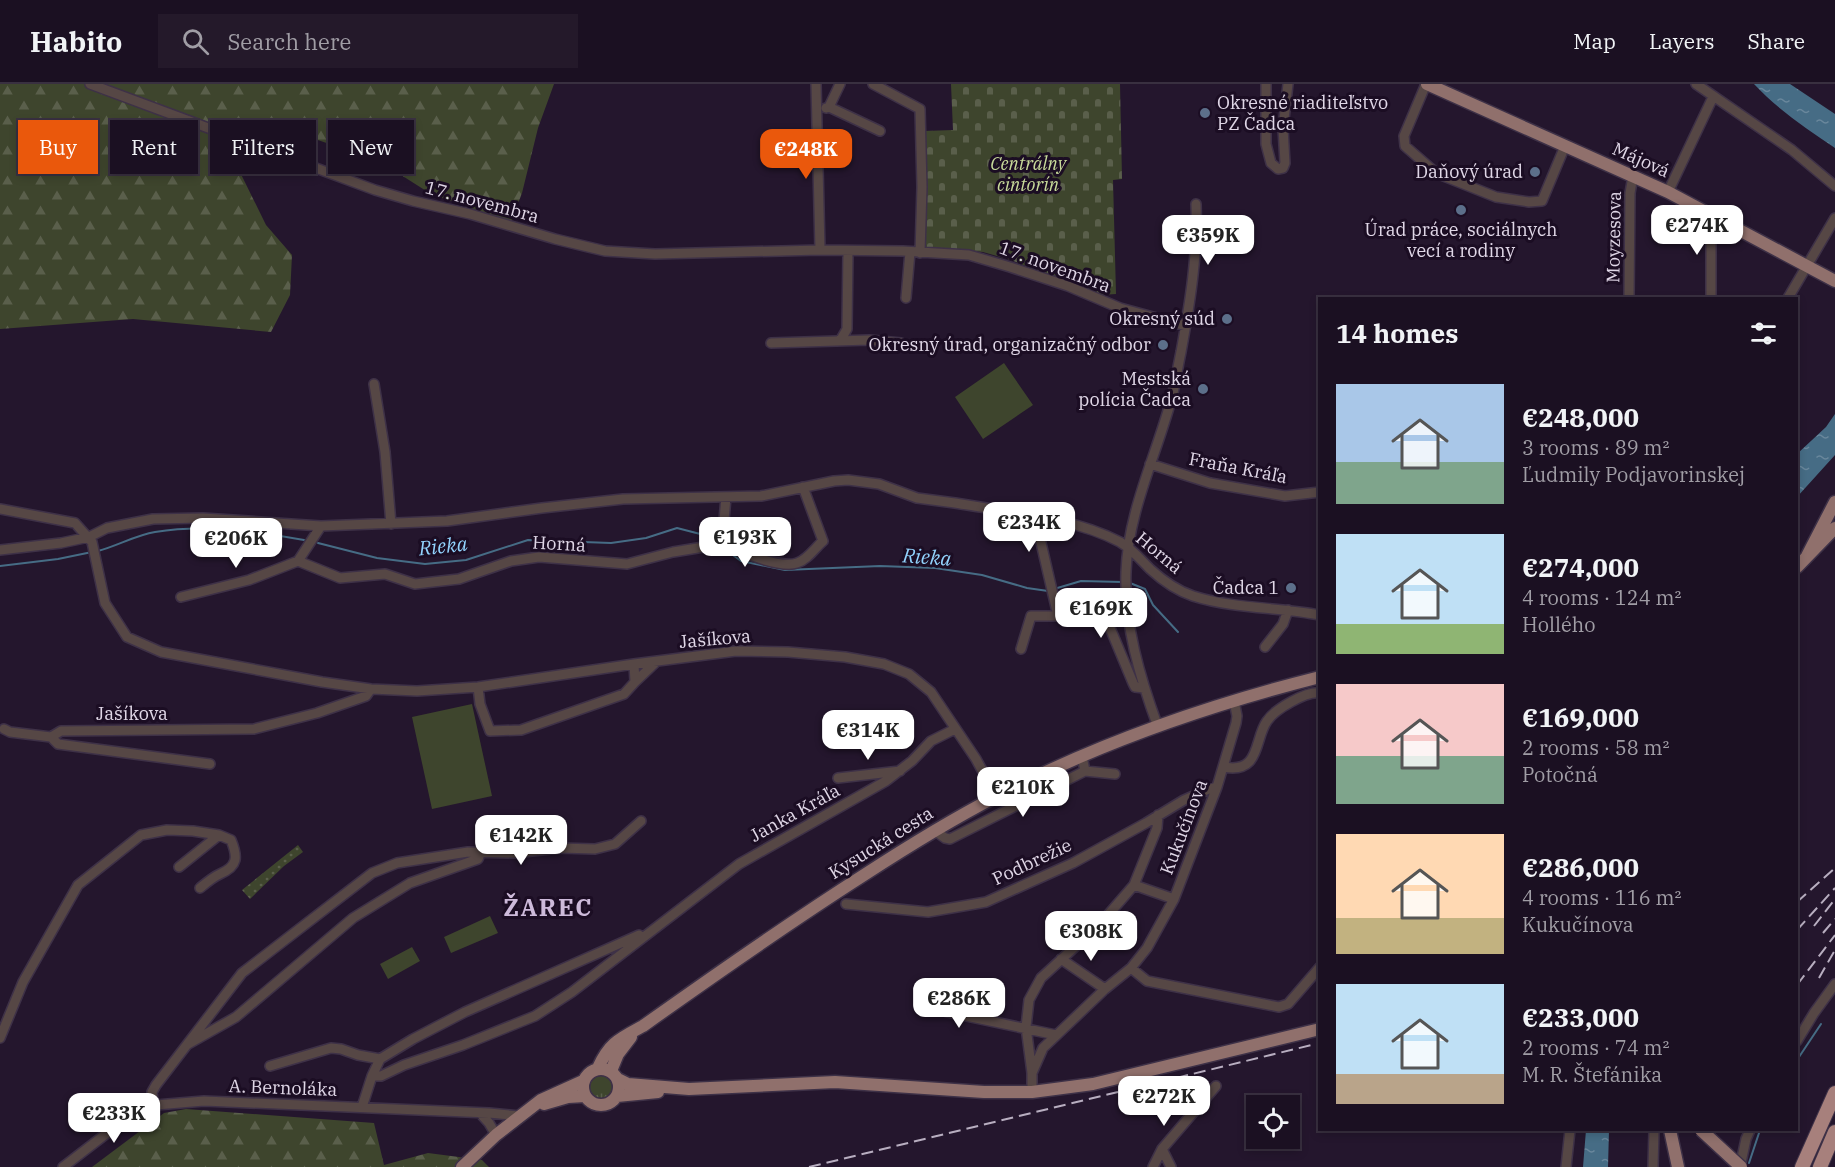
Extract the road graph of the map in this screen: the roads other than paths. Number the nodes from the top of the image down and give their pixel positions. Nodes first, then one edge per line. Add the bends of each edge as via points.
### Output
1 (90, 84) edge
2 (816, 84) edge
3 (840, 84) edge
4 (873, 84) edge
5 (1266, 84) edge
6 (1288, 84) edge
7 (1427, 84) edge
8 (1696, 84) edge
9 (1713, 97) junction
10 (829, 107) junction
11 (818, 109) junction
12 (880, 131) dead end
13 (1565, 146) junction
14 (1633, 176) junction
15 (1835, 186) edge
16 (1668, 192) junction
17 (1196, 204) dead end
18 (1711, 214) junction
19 (1835, 218) edge
20 (820, 250) junction
21 (848, 250) junction
22 (915, 252) junction
23 (1807, 266) junction
24 (1835, 281) edge
25 (1629, 297) edge
26 (1711, 297) edge
27 (1789, 297) edge
28 (906, 298) dead end
29 (1186, 326) junction
30 (840, 340) junction
31 (771, 343) dead end
32 (901, 343) dead end
33 (374, 384) dead end
34 (1150, 464) junction
35 (803, 487) junction
36 (1318, 492) edge
37 (726, 497) junction
38 (1835, 502) edge
39 (0, 509) edge
40 (1035, 517) junction
41 (391, 524) junction
42 (321, 526) junction
43 (1835, 528) edge
44 (90, 539) junction
45 (722, 544) junction
46 (1129, 547) junction
47 (0, 550) edge
48 (1807, 556) junction
49 (298, 561) junction
50 (1798, 566) edge
51 (181, 597) dead end
52 (1288, 610) junction
53 (1318, 615) edge
54 (1058, 616) junction
55 (1265, 647) dead end
56 (1021, 649) dead end
57 (657, 661) junction
58 (634, 664) junction
59 (1318, 678) edge
60 (635, 682) junction
61 (478, 687) junction
62 (1144, 688) junction
63 (371, 689) junction
64 (1318, 693) edge
65 (1234, 701) junction
66 (1158, 727) junction
67 (4, 729) dead end
68 (955, 729) junction
69 (51, 737) junction
70 (1082, 756) junction
71 (210, 764) dead end
72 (1224, 767) junction
73 (900, 771) junction
74 (1084, 771) junction
75 (1115, 774) dead end
76 (838, 778) dead end
77 (1217, 787) junction
78 (996, 796) junction
79 (1158, 815) junction
80 (641, 821) dead end
81 (934, 830) junction
82 (219, 835) junction
83 (481, 852) junction
84 (179, 867) dead end
85 (1134, 885) junction
86 (200, 888) dead end
87 (1174, 899) junction
88 (846, 904) dead end
89 (652, 929) junction
90 (1061, 958) junction
91 (1131, 968) junction
92 (1318, 969) edge
93 (948, 984) dead end
94 (1835, 984) edge
95 (1106, 988) junction
96 (643, 1026) junction
97 (1026, 1027) junction
98 (1318, 1029) edge
99 (1056, 1035) junction
100 (0, 1038) edge
101 (1798, 1039) edge
102 (184, 1046) junction
103 (380, 1059) junction
104 (270, 1066) dead end
105 (598, 1068) junction
106 (1032, 1073) junction
107 (614, 1075) junction
108 (372, 1076) junction
109 (583, 1081) junction
110 (1216, 1086) dead end
111 (689, 1089) junction
112 (1032, 1092) junction
113 (1835, 1093) edge
114 (585, 1096) junction
115 (617, 1096) junction
116 (153, 1101) junction
117 (362, 1107) junction
118 (524, 1112) junction
119 (480, 1113) junction
120 (1570, 1131) edge
121 (1654, 1131) edge
122 (1670, 1131) edge
123 (1702, 1131) edge
124 (1750, 1131) edge
125 (1835, 1132) edge
126 (496, 1135) junction
127 (1162, 1149) junction
128 (63, 1167) edge
129 (462, 1167) edge
130 (1153, 1167) edge
131 (1171, 1167) edge
132 (1566, 1167) edge
133 (1653, 1167) edge
134 (1678, 1167) edge
135 (1741, 1167) edge
136 (1803, 1167) edge
137 (1820, 1167) edge

1 - 20 street, 17. novembra via 375,190 605,251 655,254
2 - 11 street
3 - 10 street
4 - 22 street via 920,109 922,187
5 - 6 street via 1266,144 1278,169 1286,163 1283,128
7 - 13 main road, Májová
7 - 13 street via 1404,136 1405,146 1436,172 1496,197 1542,201
8 - 9 street
9 - 15 street via 1792,150
9 - 16 street
10 - 11 street
10 - 12 street
11 - 20 street
13 - 14 main road, Májová
14 - 16 main road, Májová
14 - 25 street, Moyzesova
16 - 18 main road, Májová
17 - 29 street via 1197,237
18 - 23 main road, Májová
18 - 26 street
19 - 23 street
20 - 21 street, 17. novembra
21 - 22 street, 17. novembra
21 - 30 street via 847,329
22 - 28 street
22 - 29 street, 17. novembra via 969,255 1068,286 1120,308
23 - 24 main road, Májová
23 - 27 street
29 - 34 street via 1173,393
30 - 31 street
30 - 32 street
33 - 41 street
34 - 36 street, Fraňa Kráľa via 1210,483 1286,496
34 - 46 street
35 - 37 street, Horná via 761,496
35 - 40 street, Horná via 865,481 917,498
35 - 45 street via 823,541 796,563 779,563
37 - 41 street, Horná via 623,500
37 - 45 street
38 - 48 main road
39 - 44 street via 75,523
40 - 46 street, Horná via 1086,527
40 - 54 street
41 - 42 street, Horná
42 - 44 street, Horná via 203,518 153,519 107,528
42 - 49 street
43 - 48 main road
44 - 47 street, Horná
44 - 63 street, Jašíkova via 105,603 127,637 161,652
45 - 49 street, Horná via 627,564 525,558 459,579 415,584 385,574 340,578
46 - 52 street, Horná via 1152,571 1180,591 1216,602
46 - 62 street via 1127,597
48 - 50 main road
49 - 51 street via 249,580
52 - 53 street, Horná
52 - 55 street via 1283,624
54 - 56 street via 1031,616
54 - 62 street via 1108,623 1135,687
57 - 58 street, Jašíkova
57 - 60 street
57 - 68 street, Jašíkova via 736,651 872,661 917,679 931,692
58 - 60 street
58 - 61 street, Jašíkova
59 - 65 main road, Kysucká cesta
60 - 61 street via 624,694 521,730 490,731
61 - 63 street, Jašíkova
62 - 66 street
63 - 69 street, Jašíkova via 366,696 317,713 254,729 61,731
64 - 72 street, Kukučínova via 1291,702 1272,716 1247,763
65 - 66 main road, Kysucká cesta
65 - 72 street, Kukučínova via 1236,723
66 - 70 main road, Kysucká cesta
67 - 69 street
68 - 73 street, Janka Kráľa via 931,741
68 - 78 street, Jašíkova
69 - 71 street, Jašíkova via 58,744
70 - 74 street
70 - 78 main road, Kysucká cesta
72 - 77 street, Kukučínova
73 - 76 street
73 - 89 street, Janka Kráľa via 739,864
74 - 75 street
74 - 81 street via 950,839
77 - 79 street, Podbrežie
77 - 87 street, Kukučínova
78 - 81 main road, Kysucká cesta
79 - 85 street, Kukučínova via 1157,828
79 - 88 street, Podbrežie via 1073,863 986,902 928,912
80 - 83 street via 615,844 596,849
81 - 96 main road, Kysucká cesta via 809,910
82 - 84 street
82 - 86 street via 231,840 234,864
82 - 100 street via 167,830 141,835 78,885 23,982
83 - 102 street via 478,859 410,883 353,918 236,1017
83 - 102 street via 397,863 372,873 242,973
85 - 87 street, Kukučínova
85 - 90 street, Kukučínova via 1101,923
87 - 91 street, Kukučínova via 1147,948
89 - 103 street, Janka Kráľa via 465,1012
89 - 108 street, Janka Kráľa via 535,1016 381,1076
90 - 95 street
90 - 97 street, Kukučínova via 1041,978 1029,1000
91 - 92 street via 1147,981 1273,1007 1288,1004
91 - 95 street, Kukučínova
93 - 97 street via 944,1004 947,1012
94 - 101 street
95 - 99 street, Kukučínova
96 - 105 main road, Kysucká cesta via 612,1045
96 - 107 main road, Kysucká cesta via 622,1048
97 - 99 street
97 - 106 street, Kukučínova
98 - 112 main road via 1093,1084
99 - 106 street, Kukučínova via 1043,1048
102 - 116 street via 152,1092
103 - 104 street via 331,1048
103 - 108 street
105 - 107 main road
105 - 109 main road, Kysucká cesta
106 - 112 street
107 - 111 main road via 628,1084
107 - 115 main road, Kysucká cesta
108 - 117 street
109 - 114 main road
109 - 118 main road, Kysucká cesta via 553,1093
110 - 127 street
111 - 112 main road via 835,1082
111 - 115 main road
113 - 136 highway
114 - 115 main road, Kysucká cesta via 598,1105 609,1104
114 - 118 main road, Kysucká cesta via 568,1097
116 - 117 street, A. Bernoláka via 156,1105 204,1101
116 - 128 street
117 - 119 street, A. Bernoláka
118 - 119 street, A. Bernoláka
118 - 126 main road, Kysucká cesta
119 - 126 street
120 - 132 street
121 - 133 street
122 - 134 main road
123 - 135 main road, bridge
124 - 135 street
125 - 137 highway
126 - 129 main road, Kysucká cesta
127 - 130 street
127 - 131 street

